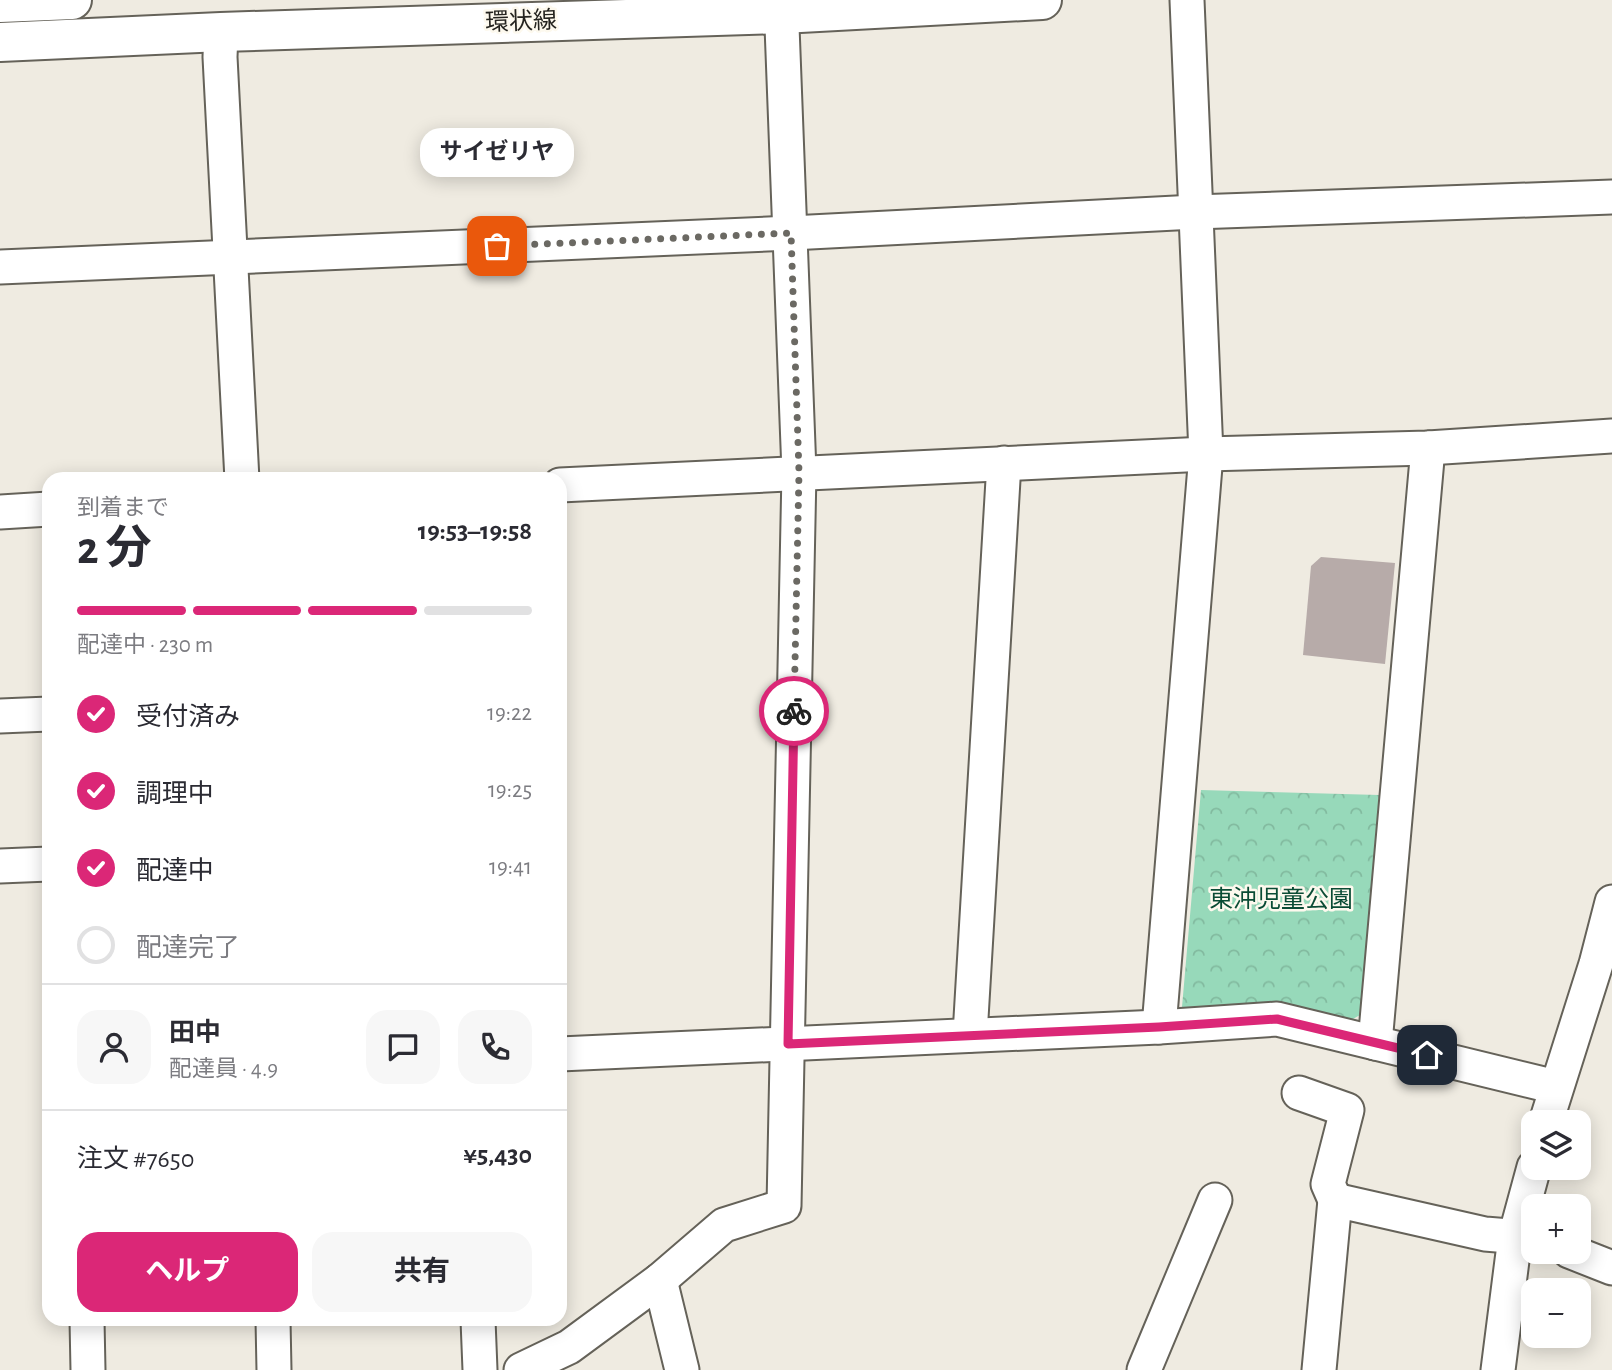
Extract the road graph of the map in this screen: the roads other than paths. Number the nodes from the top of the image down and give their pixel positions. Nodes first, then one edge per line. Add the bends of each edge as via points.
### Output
1 (72, 0) edge
2 (1042, 0) edge
3 (1187, 0) edge
4 (0, 3) edge
5 (782, 7) edge
6 (221, 32) junction
7 (0, 42) edge
8 (1612, 197) edge
9 (1195, 212) junction
10 (791, 233) junction
11 (230, 257) junction
12 (0, 267) edge
13 (1612, 436) edge
14 (1428, 448) junction
15 (1206, 454) junction
16 (1004, 463) junction
17 (242, 472) edge
18 (799, 472) junction
19 (567, 485) edge
20 (42, 509) edge
21 (0, 512) edge
22 (42, 714) edge
23 (0, 716) edge
24 (42, 864) edge
25 (0, 866) edge
26 (1612, 902) edge
27 (1159, 1027) junction
28 (970, 1035) junction
29 (1375, 1043) junction
30 (788, 1044) junction
31 (567, 1054) edge
32 (1556, 1087) junction
33 (1299, 1093) dead end
34 (1549, 1110) edge
35 (1215, 1200) dead end
36 (1335, 1200) junction
37 (1521, 1238) edge
38 (1521, 1253) edge
39 (1591, 1260) edge
40 (1612, 1268) edge
41 (660, 1280) junction
42 (87, 1326) edge
43 (273, 1326) edge
44 (478, 1326) edge
45 (88, 1370) edge
46 (274, 1370) edge
47 (480, 1370) edge
48 (520, 1370) edge
49 (682, 1370) edge
50 (1144, 1370) edge
51 (1319, 1370) edge
52 (1498, 1370) edge

1 - 4 street
2 - 5 street, 環状線
3 - 9 street
5 - 6 street, 環状線
5 - 10 street
6 - 7 street, 環状線
6 - 11 street
8 - 9 street
9 - 10 street
9 - 15 street
10 - 11 street
10 - 18 street
11 - 12 street
11 - 17 street
13 - 14 street
14 - 15 street
14 - 29 street
15 - 16 street
15 - 27 street
16 - 18 street
16 - 28 street
18 - 19 street
18 - 30 street
20 - 21 street
22 - 23 street
24 - 25 street
26 - 32 street
27 - 28 street
27 - 29 street via 1277,1019
28 - 30 street
29 - 32 street
30 - 31 street
30 - 41 street via 784,1206 724,1224
32 - 34 street
33 - 36 street via 1347,1110 1328,1184
35 - 50 street
36 - 37 street via 1485,1234
36 - 51 street
38 - 52 street
39 - 40 street
41 - 48 street via 569,1347
41 - 49 street
42 - 45 street
43 - 46 street
44 - 47 street

